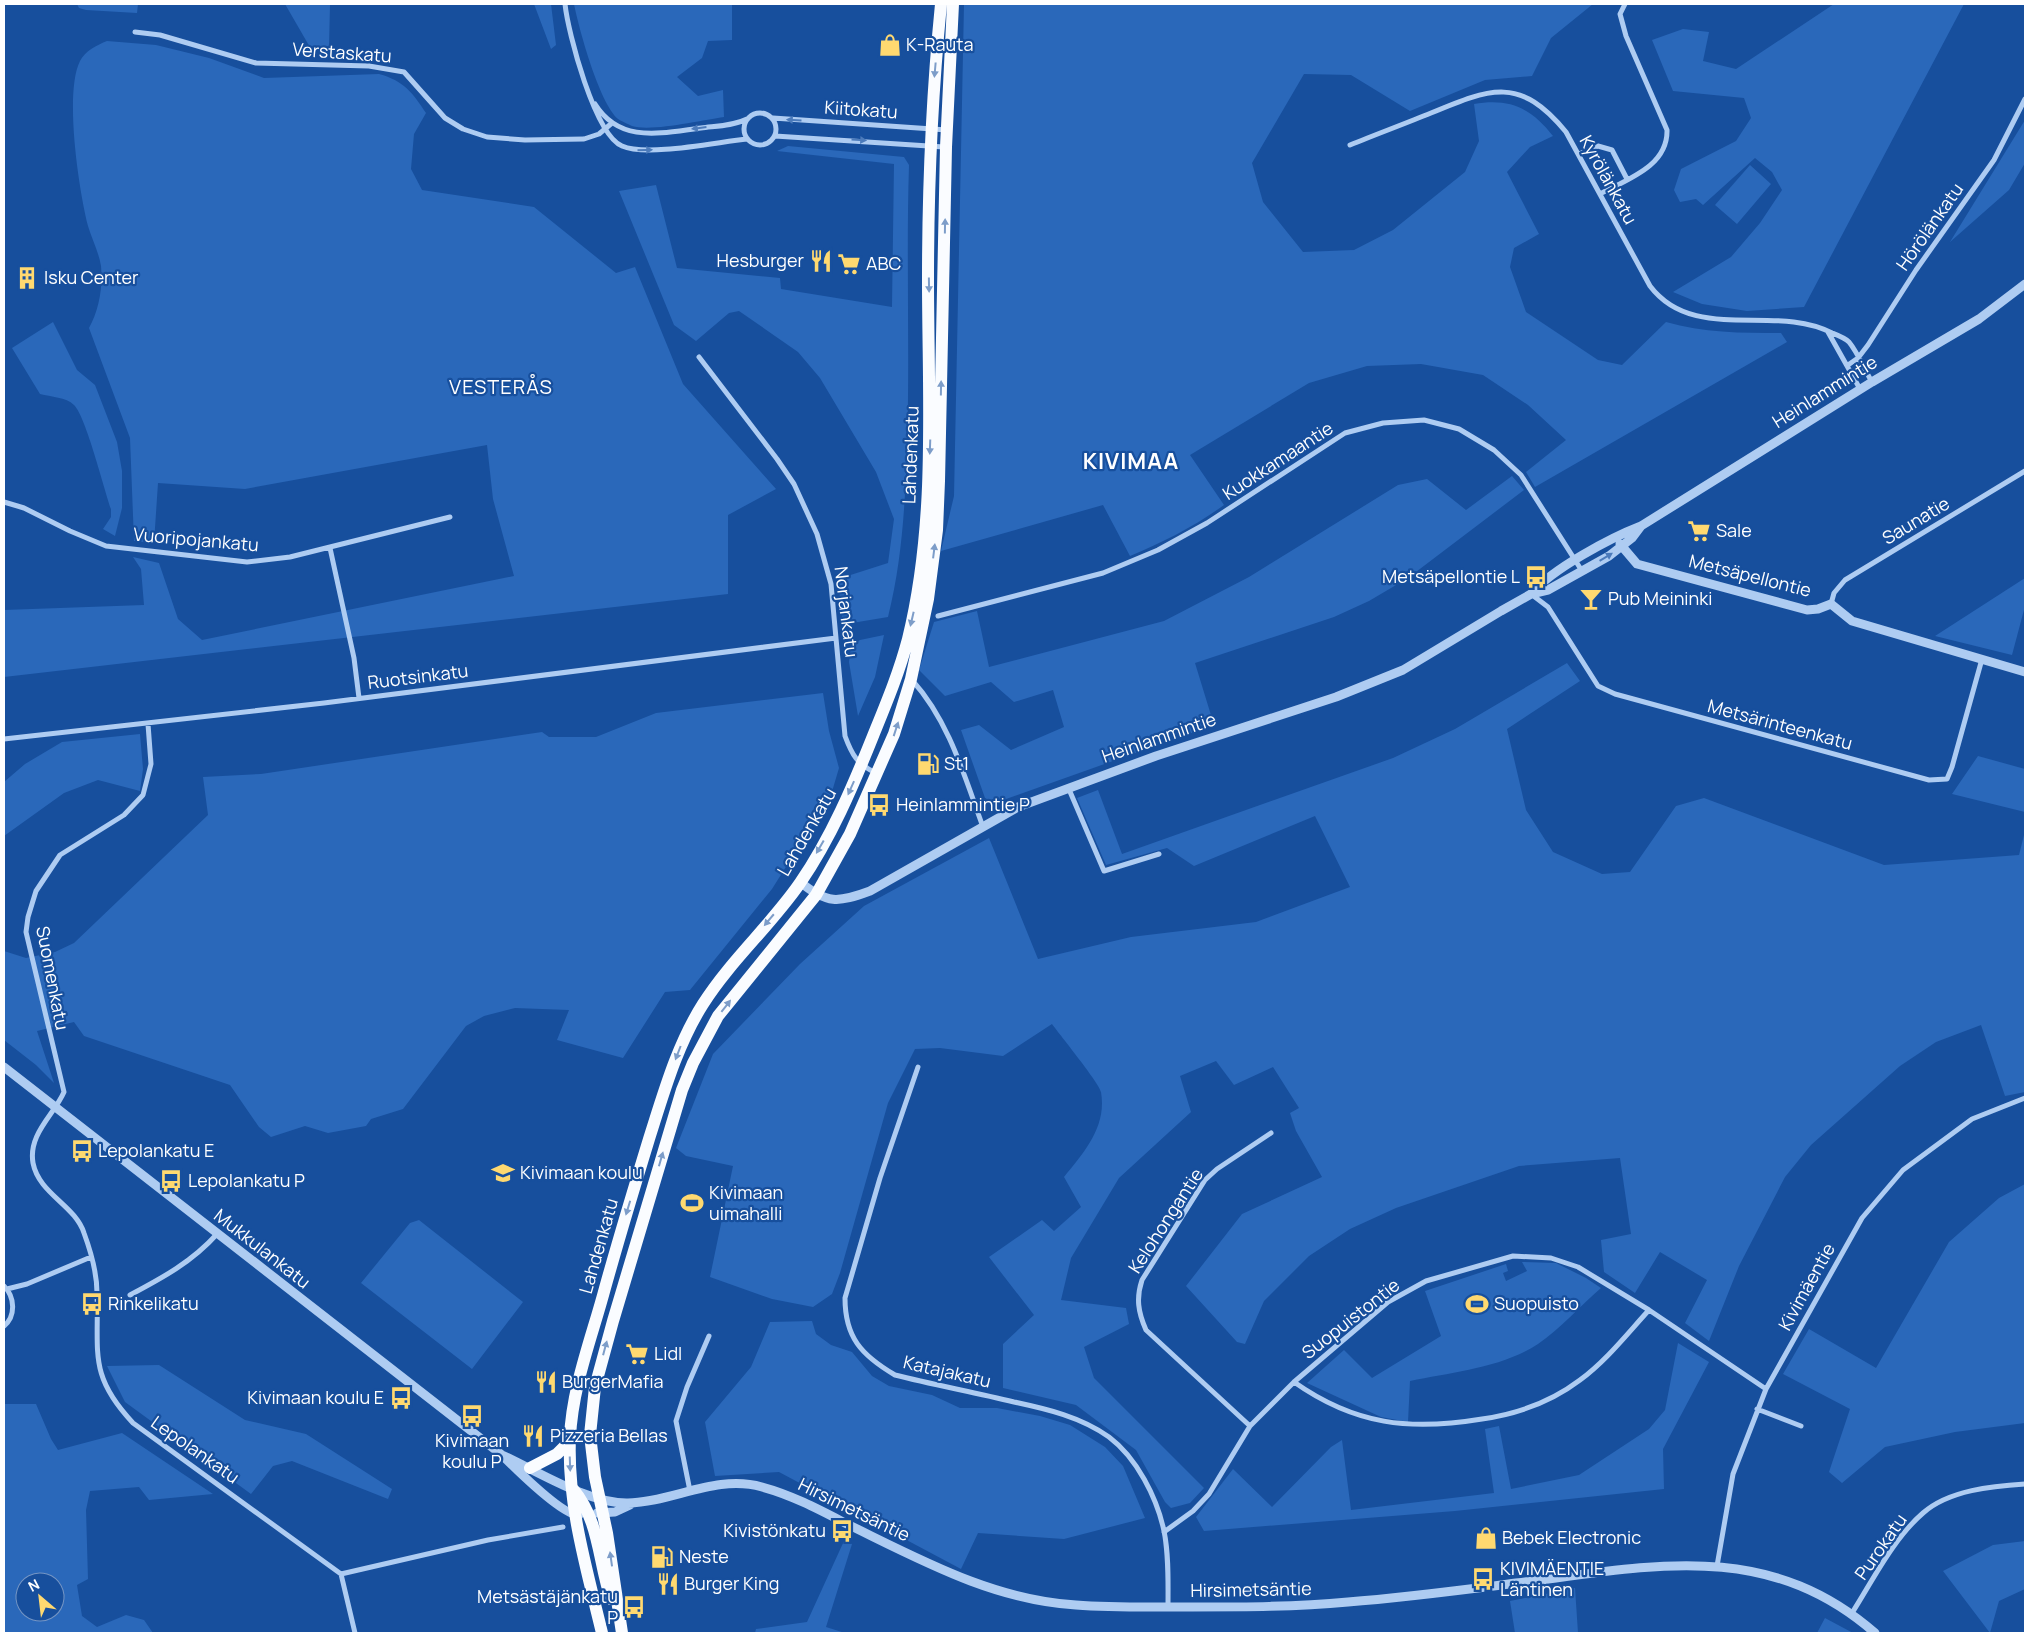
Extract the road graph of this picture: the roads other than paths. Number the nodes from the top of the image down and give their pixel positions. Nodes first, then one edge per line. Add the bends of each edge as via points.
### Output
1 (565, 4) edge
2 (941, 4) edge
3 (953, 4) edge
4 (1625, 4) edge
5 (135, 32) dead end
6 (591, 97) junction
7 (2025, 99) edge
8 (773, 118) junction
9 (747, 119) junction
10 (612, 123) junction
11 (931, 129) junction
12 (604, 130) junction
13 (948, 130) junction
14 (776, 136) junction
15 (747, 138) junction
16 (1350, 145) dead end
17 (931, 146) junction
18 (946, 147) junction
19 (1579, 154) junction
20 (1627, 179) junction
21 (1600, 194) junction
22 (2025, 284) edge
23 (1826, 330) junction
24 (699, 357) dead end
25 (1858, 358) junction
26 (1848, 365) junction
27 (1872, 382) junction
28 (1860, 389) junction
29 (2025, 471) edge
30 (4, 502) edge
31 (450, 517) dead end
32 (1641, 526) junction
33 (1615, 538) junction
34 (1622, 547) junction
35 (330, 548) junction
36 (1576, 561) junction
37 (1582, 571) junction
38 (1531, 594) junction
39 (923, 598) junction
40 (1832, 604) junction
41 (938, 616) dead end
42 (836, 638) junction
43 (1982, 659) junction
44 (2025, 672) edge
45 (911, 679) junction
46 (359, 698) junction
47 (148, 724) junction
48 (4, 739) edge
49 (861, 766) junction
50 (876, 774) junction
51 (1068, 787) junction
52 (983, 827) junction
53 (1159, 854) dead end
54 (800, 882) junction
55 (816, 895) junction
56 (4, 1066) edge
57 (918, 1067) dead end
58 (2025, 1098) edge
59 (55, 1107) junction
60 (1271, 1134) dead end
61 (217, 1234) junction
62 (91, 1256) junction
63 (5, 1288) edge
64 (130, 1295) dead end
65 (1649, 1310) junction
66 (4, 1326) edge
67 (709, 1336) dead end
68 (1294, 1382) junction
69 (1766, 1389) junction
70 (1758, 1410) junction
71 (1250, 1426) junction
72 (1801, 1426) dead end
73 (570, 1441) junction
74 (502, 1455) junction
75 (530, 1468) junction
76 (2025, 1484) edge
77 (571, 1488) junction
78 (690, 1491) junction
79 (599, 1500) junction
80 (635, 1503) junction
81 (596, 1513) junction
82 (576, 1516) junction
83 (563, 1527) dead end
84 (1164, 1532) junction
85 (1717, 1566) junction
86 (341, 1574) junction
87 (1168, 1607) junction
88 (1852, 1613) junction
89 (621, 1629) edge
90 (355, 1633) edge
91 (602, 1633) edge
92 (1875, 1633) edge

1 - 6 street
2 -> 11 main road, Lahdenkatu
3 - 13 main road, Lahdenkatu
4 - 20 street via 1620,14 1626,36 1667,130 1667,143 1661,155 1650,166
5 - 12 street, Verstaskatu via 160,35 256,63 369,66 404,72 445,118 463,129 487,137 571,141
6 - 10 street
6 - 12 street
7 - 25 street, Hörölänkatu via 1994,160
8 - 9 street via 760,113
11 -> 8 street, Kiitokatu
8 - 14 street
9 -> 10 street via 732,124 643,134 623,130
9 - 15 street via 744,129
10 - 12 street, Verstaskatu
11 - 13 street, Kiitokatu
11 - 17 main road, Lahdenkatu
12 -> 15 street via 614,142 638,150
13 - 18 main road, Lahdenkatu
14 - 15 street via 763,145 754,144
14 -> 17 street, Kiitokatu
16 - 19 street, Kyrölänkatu via 1471,96 1500,92 1533,101 1555,120
17 - 18 street, Kiitokatu
17 -> 39 main road, Lahdenkatu via 928,280 930,444
39 -> 18 main road, Lahdenkatu via 937,530
19 - 20 street via 1598,146 1612,150
19 - 21 street, Kyrölänkatu
20 - 21 street
21 - 23 street, Kyrölänkatu via 1650,286 1669,306 1697,317 1801,323
22 - 27 street, Heinlammintie via 1979,319
23 - 25 street, Kyrölänkatu via 1848,340
23 - 26 street
24 - 42 street, Norjankatu via 794,484 824,556 831,584
25 - 26 street, Hörölänkatu
25 - 27 street, Kyrölänkatu
26 - 28 street
27 - 28 street, Heinlammintie
28 - 32 street, Heinlammintie
29 - 40 street, Saunatie via 1845,580 1834,593
30 - 35 street, Vuoripojankatu via 106,546 247,562 290,558
31 - 35 street, Vuoripojankatu
32 - 33 street, Heinlammintie
32 - 34 street, Heinlammintie
33 - 34 street, Metsäpellontie
33 - 36 street, Heinlammintie
37 -> 34 street, Heinlammintie
34 - 40 street, Metsäpellontie via 1638,564 1647,567 1807,610
35 - 46 street via 354,658
36 - 37 street, Kuokkamaantie
36 - 38 street, Heinlammintie via 1541,583
36 - 41 street, Kuokkamaantie via 1521,475 1494,450 1459,429 1424,420 1383,423 1345,433 1207,523 1158,550 1102,573
37 - 38 street, Heinlammintie via 1548,590
38 - 43 street, Metsärinteenkatu via 1548,607 1598,686 1614,694 1929,780 1947,778 1952,768
38 - 51 street, Heinlammintie via 1388,677
39 - 45 main road, Lahdenkatu via 922,632
39 -> 49 main road, Lahdenkatu
40 - 43 street, Metsäpellontie via 1852,621
42 - 46 street, Ruotsinkatu
42 - 49 street, Norjankatu via 844,736
43 - 44 street, Metsäpellontie
50 -> 45 main road, Lahdenkatu via 894,734
45 - 52 street via 925,694 946,729
46 - 47 street, Ruotsinkatu
47 - 48 street, Ruotsinkatu
47 - 59 street, Suomenkatu via 152,764 143,795 124,815 60,856 36,891 26,924 64,1092
49 - 50 street, Norjankatu
49 -> 54 main road, Lahdenkatu via 840,812
50 - 55 main road, Lahdenkatu via 850,834
51 - 52 street, Heinlammintie via 1018,807
51 - 53 street via 1104,871
52 - 55 street, Heinlammintie via 870,891 838,900
54 - 55 street, Heinlammintie
54 -> 73 main road, Lahdenkatu via 705,1000 684,1037 649,1140 574,1398
79 -> 55 main road, Lahdenkatu via 590,1435 595,1387 682,1090 718,1016
56 - 59 street, Mukkulankatu
57 - 84 street, Katajakatu via 853,1266 845,1298 845,1317 850,1333 858,1346 878,1365 895,1375 1044,1408 1077,1420 1108,1437 1130,1458 1145,1481 1157,1506
58 - 69 street, Kivimäentie via 1972,1119 1903,1170 1862,1218
59 - 61 street, Mukkulankatu
59 - 62 street, Lepolankatu via 38,1133 32,1152 33,1164 45,1188 83,1230
60 - 71 street, Kelohongantie via 1217,1168 1205,1180 1142,1280 1138,1294 1139,1314 1146,1330
61 - 64 street via 201,1252 175,1271
61 - 74 street, Mukkulankatu
62 - 63 street via 26,1284
62 - 86 street, Lepolankatu via 97,1291 96,1351 107,1388 118,1406 133,1423
63 - 66 street via 13,1304 12,1316
65 - 68 street via 1580,1381 1526,1410 1490,1418 1450,1425 1415,1426 1384,1422 1316,1398
65 - 68 street, Suopuistontie via 1578,1267 1551,1258 1513,1256 1426,1282 1404,1292
65 - 69 street, Suopuistontie
67 - 78 street via 676,1421
68 - 71 street, Suopuistontie
69 - 70 street, Kivimäentie
70 - 72 street
70 - 85 street, Kivimäentie via 1733,1474
71 - 84 street, Suopuistontie via 1209,1494 1193,1511
73 - 75 main road via 557,1454
73 -> 77 main road, Lahdenkatu
74 - 75 street, Mukkulankatu
74 - 82 street, Mukkulankatu via 566,1511
75 - 77 street, Mukkulankatu
76 - 88 street, Purokatu via 1988,1487 1956,1495 1924,1512 1900,1537
77 - 79 street, Mukkulankatu
77 - 81 main road
77 - 82 main road, Lahdenkatu
78 - 80 street, Hirsimetsäntie
78 - 87 street, Hirsimetsäntie via 732,1483 758,1486 798,1500 979,1586 1028,1600 1074,1605
79 - 80 street, Hirsimetsäntie
79 - 81 main road, Lahdenkatu
80 - 81 street, Hirsimetsäntie via 615,1512
81 - 82 street, Hirsimetsäntie
89 -> 81 main road, Lahdenkatu via 604,1579
82 - 91 main road, Lahdenkatu
83 - 86 street via 488,1540
84 - 87 street, Katajakatu
85 - 87 street, Hirsimetsäntie via 1662,1565 1464,1590 1283,1608
85 - 88 street, Hirsimetsäntie via 1742,1569 1797,1585
86 - 90 street
88 - 92 street, Hirsimetsäntie

